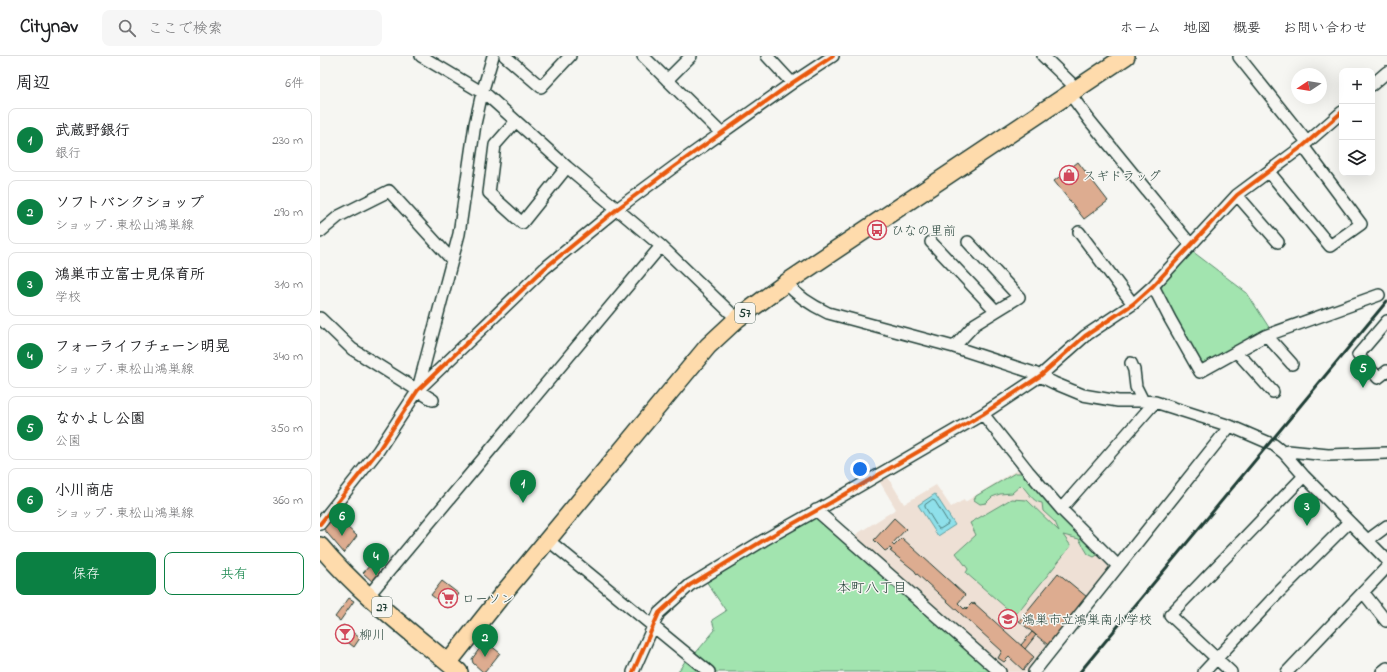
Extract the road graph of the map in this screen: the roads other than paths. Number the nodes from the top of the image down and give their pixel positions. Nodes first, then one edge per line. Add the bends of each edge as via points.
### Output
1 (421, 56) edge
2 (493, 56) edge
3 (505, 56) edge
4 (568, 56) edge
5 (643, 56) edge
6 (691, 56) edge
7 (767, 56) edge
8 (833, 56) edge
9 (1043, 56) edge
10 (1125, 56) edge
11 (1239, 57) edge
12 (1387, 72) edge
13 (668, 80) junction
14 (1375, 82) edge
15 (792, 83) junction
16 (1073, 92) junction
17 (482, 93) junction
18 (1339, 115) edge
19 (516, 121) junction
20 (722, 133) junction
21 (1305, 144) junction
22 (567, 167) junction
23 (1269, 172) junction
24 (1237, 195) junction
25 (617, 210) junction
26 (320, 232) edge
27 (1079, 232) dead end
28 (931, 242) dead end
29 (968, 242) dead end
30 (1278, 242) dead end
31 (1191, 245) junction
32 (661, 246) junction
33 (452, 260) junction
34 (786, 283) junction
35 (1153, 286) junction
36 (1379, 295) dead end
37 (1133, 304) junction
38 (996, 311) junction
39 (320, 318) edge
40 (737, 319) junction
41 (1387, 321) edge
42 (1267, 336) junction
43 (954, 347) junction
44 (1237, 352) junction
45 (1131, 363) dead end
46 (1292, 364) dead end
47 (1387, 371) edge
48 (1040, 376) junction
49 (418, 390) junction
50 (1273, 392) dead end
51 (433, 400) dead end
52 (1143, 400) junction
53 (1155, 402) junction
54 (983, 414) junction
55 (1230, 426) junction
56 (1284, 453) junction
57 (1387, 453) edge
58 (1304, 476) junction
59 (1061, 509) junction
60 (816, 510) junction
61 (1349, 522) junction
62 (320, 524) edge
63 (1387, 526) edge
64 (548, 540) junction
65 (1368, 540) junction
66 (320, 546) edge
67 (1387, 560) edge
68 (1118, 566) junction
69 (1387, 567) edge
70 (1363, 592) junction
71 (369, 595) junction
72 (1386, 621) dead end
73 (653, 625) junction
74 (1217, 658) junction
75 (453, 668) edge
76 (1387, 668) edge
77 (634, 672) edge
78 (709, 672) edge
79 (1000, 672) edge
80 (1034, 672) edge
81 (1204, 672) edge
82 (1231, 672) edge
83 (1287, 672) edge
84 (1382, 672) edge

1 - 17 street
2 - 17 street
3 - 4 street via 541,87
5 - 13 street
6 - 13 street
7 - 15 street
8 - 15 street
9 - 16 street via 1070,82
10 - 16 main road, 57
11 - 21 street
12 - 14 street
13 - 20 street
15 - 20 street
16 - 31 street via 1090,122
16 - 34 main road, 57
17 - 19 street
17 - 33 street via 459,234
18 - 21 street
19 - 22 street
19 - 22 street via 495,145 489,193 522,223
20 - 25 street
21 - 23 street
21 - 23 street via 1361,224 1330,246
22 - 25 street
23 - 24 street
24 - 30 street
24 - 31 street
25 - 32 street
25 - 49 street via 545,268
26 - 33 street via 339,216 389,191
27 - 37 street
28 - 38 street
29 - 38 street via 1020,297
31 - 35 street
32 - 40 street
32 - 71 street
33 - 49 street
34 - 40 main road, 57
34 - 43 street via 809,304 828,313
35 - 37 street
35 - 44 street via 1200,372
36 - 42 street
37 - 48 street via 1085,336
38 - 43 street via 976,324
39 - 49 street via 352,349
40 - 64 main road, 57 via 708,346
41 - 47 street via 1358,355 1378,378
42 - 44 street
42 - 46 street
43 - 48 street
44 - 50 street
45 - 52 street via 1136,386
48 - 52 street via 1084,395 1118,401
48 - 54 street
49 - 51 street
49 - 62 street via 378,451
52 - 53 street
53 - 55 street
53 - 59 street
54 - 59 street via 1028,472
54 - 60 street
55 - 56 street via 1270,443
55 - 68 street
56 - 57 street
56 - 58 street
58 - 61 street
58 - 74 street via 1170,615
59 - 68 street
60 - 73 street via 690,585 659,613
60 - 79 street
61 - 65 street
61 - 74 street
63 - 65 street
64 - 73 street
64 - 75 main road, 57
65 - 67 street
66 - 71 main road, 27 via 336,565
68 - 80 street
69 - 70 street
70 - 72 street
70 - 83 street
71 - 75 main road, 27
73 - 77 street
73 - 78 street
74 - 81 street
74 - 82 street
76 - 84 street

